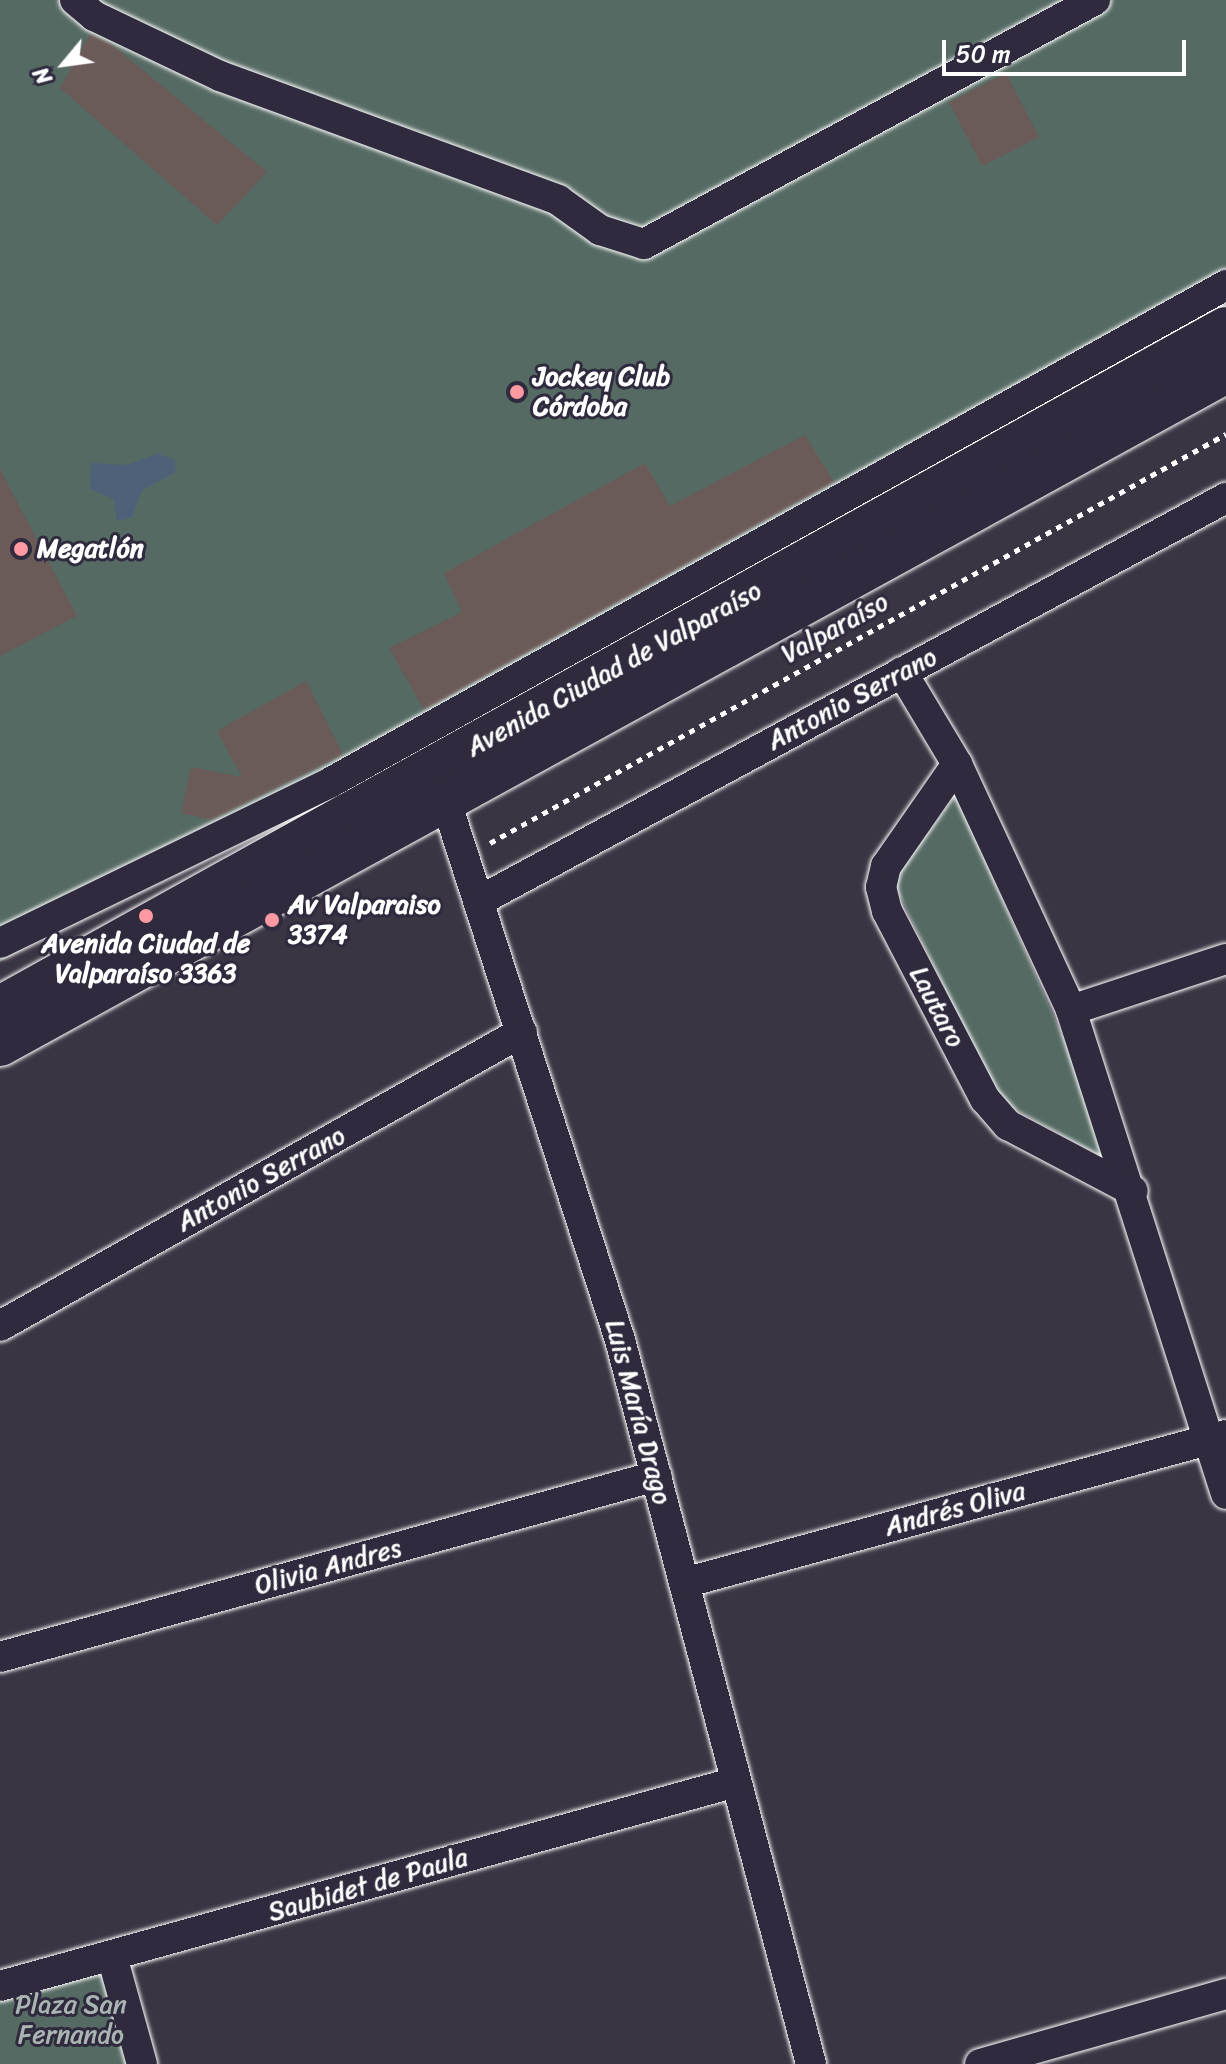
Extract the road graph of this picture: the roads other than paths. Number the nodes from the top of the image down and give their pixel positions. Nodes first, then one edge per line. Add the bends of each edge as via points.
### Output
1 (75, 0) edge
2 (1095, 0) edge
3 (1226, 285) edge
4 (1226, 328) edge
5 (1226, 372) edge
6 (1226, 498) edge
7 (902, 672) junction
8 (957, 764) junction
9 (441, 784) junction
10 (479, 901) junction
11 (0, 943) edge
12 (1226, 959) edge
13 (0, 1007) edge
14 (1071, 1010) junction
15 (522, 1032) junction
16 (0, 1045) edge
17 (1133, 1191) junction
18 (0, 1326) edge
19 (1218, 1437) edge
20 (656, 1476) junction
21 (1226, 1494) edge
22 (684, 1583) junction
23 (0, 1657) edge
24 (736, 1782) junction
25 (112, 1956) junction
26 (0, 1986) edge
27 (1226, 1994) edge
28 (142, 2064) edge
29 (811, 2064) edge
30 (980, 2064) edge

1 - 2 street via 94,16 220,76 558,200 600,230 644,244
3 - 11 street via 331,782
4 - 9 main road, Avenida Ciudad de Valparaíso
5 - 9 main road, Avenida Ciudad de Valparaíso
6 - 7 street, Antonio Serrano
7 - 8 street
7 - 10 street, Antonio Serrano
8 - 14 street
8 - 17 street, Lautaro via 886,866 881,887 887,911 985,1099 1035,1142
9 - 10 street, Luis María Drago
9 - 13 main road, Avenida Ciudad de Valparaíso
9 - 16 main road, Avenida Ciudad de Valparaíso
10 - 15 street, Luis María Drago
12 - 14 street
14 - 17 street
15 - 18 street, Antonio Serrano
15 - 20 street, Luis María Drago via 620,1340
17 - 19 street
19 - 21 street
19 - 22 street, Andrés Oliva
20 - 22 street, Luis María Drago
20 - 23 street, Olivia Andres
22 - 24 street, Luis María Drago
24 - 25 street, Saubidet de Paula
24 - 29 street, Luis María Drago
25 - 26 street, Saubidet de Paula
25 - 28 street
27 - 30 street

